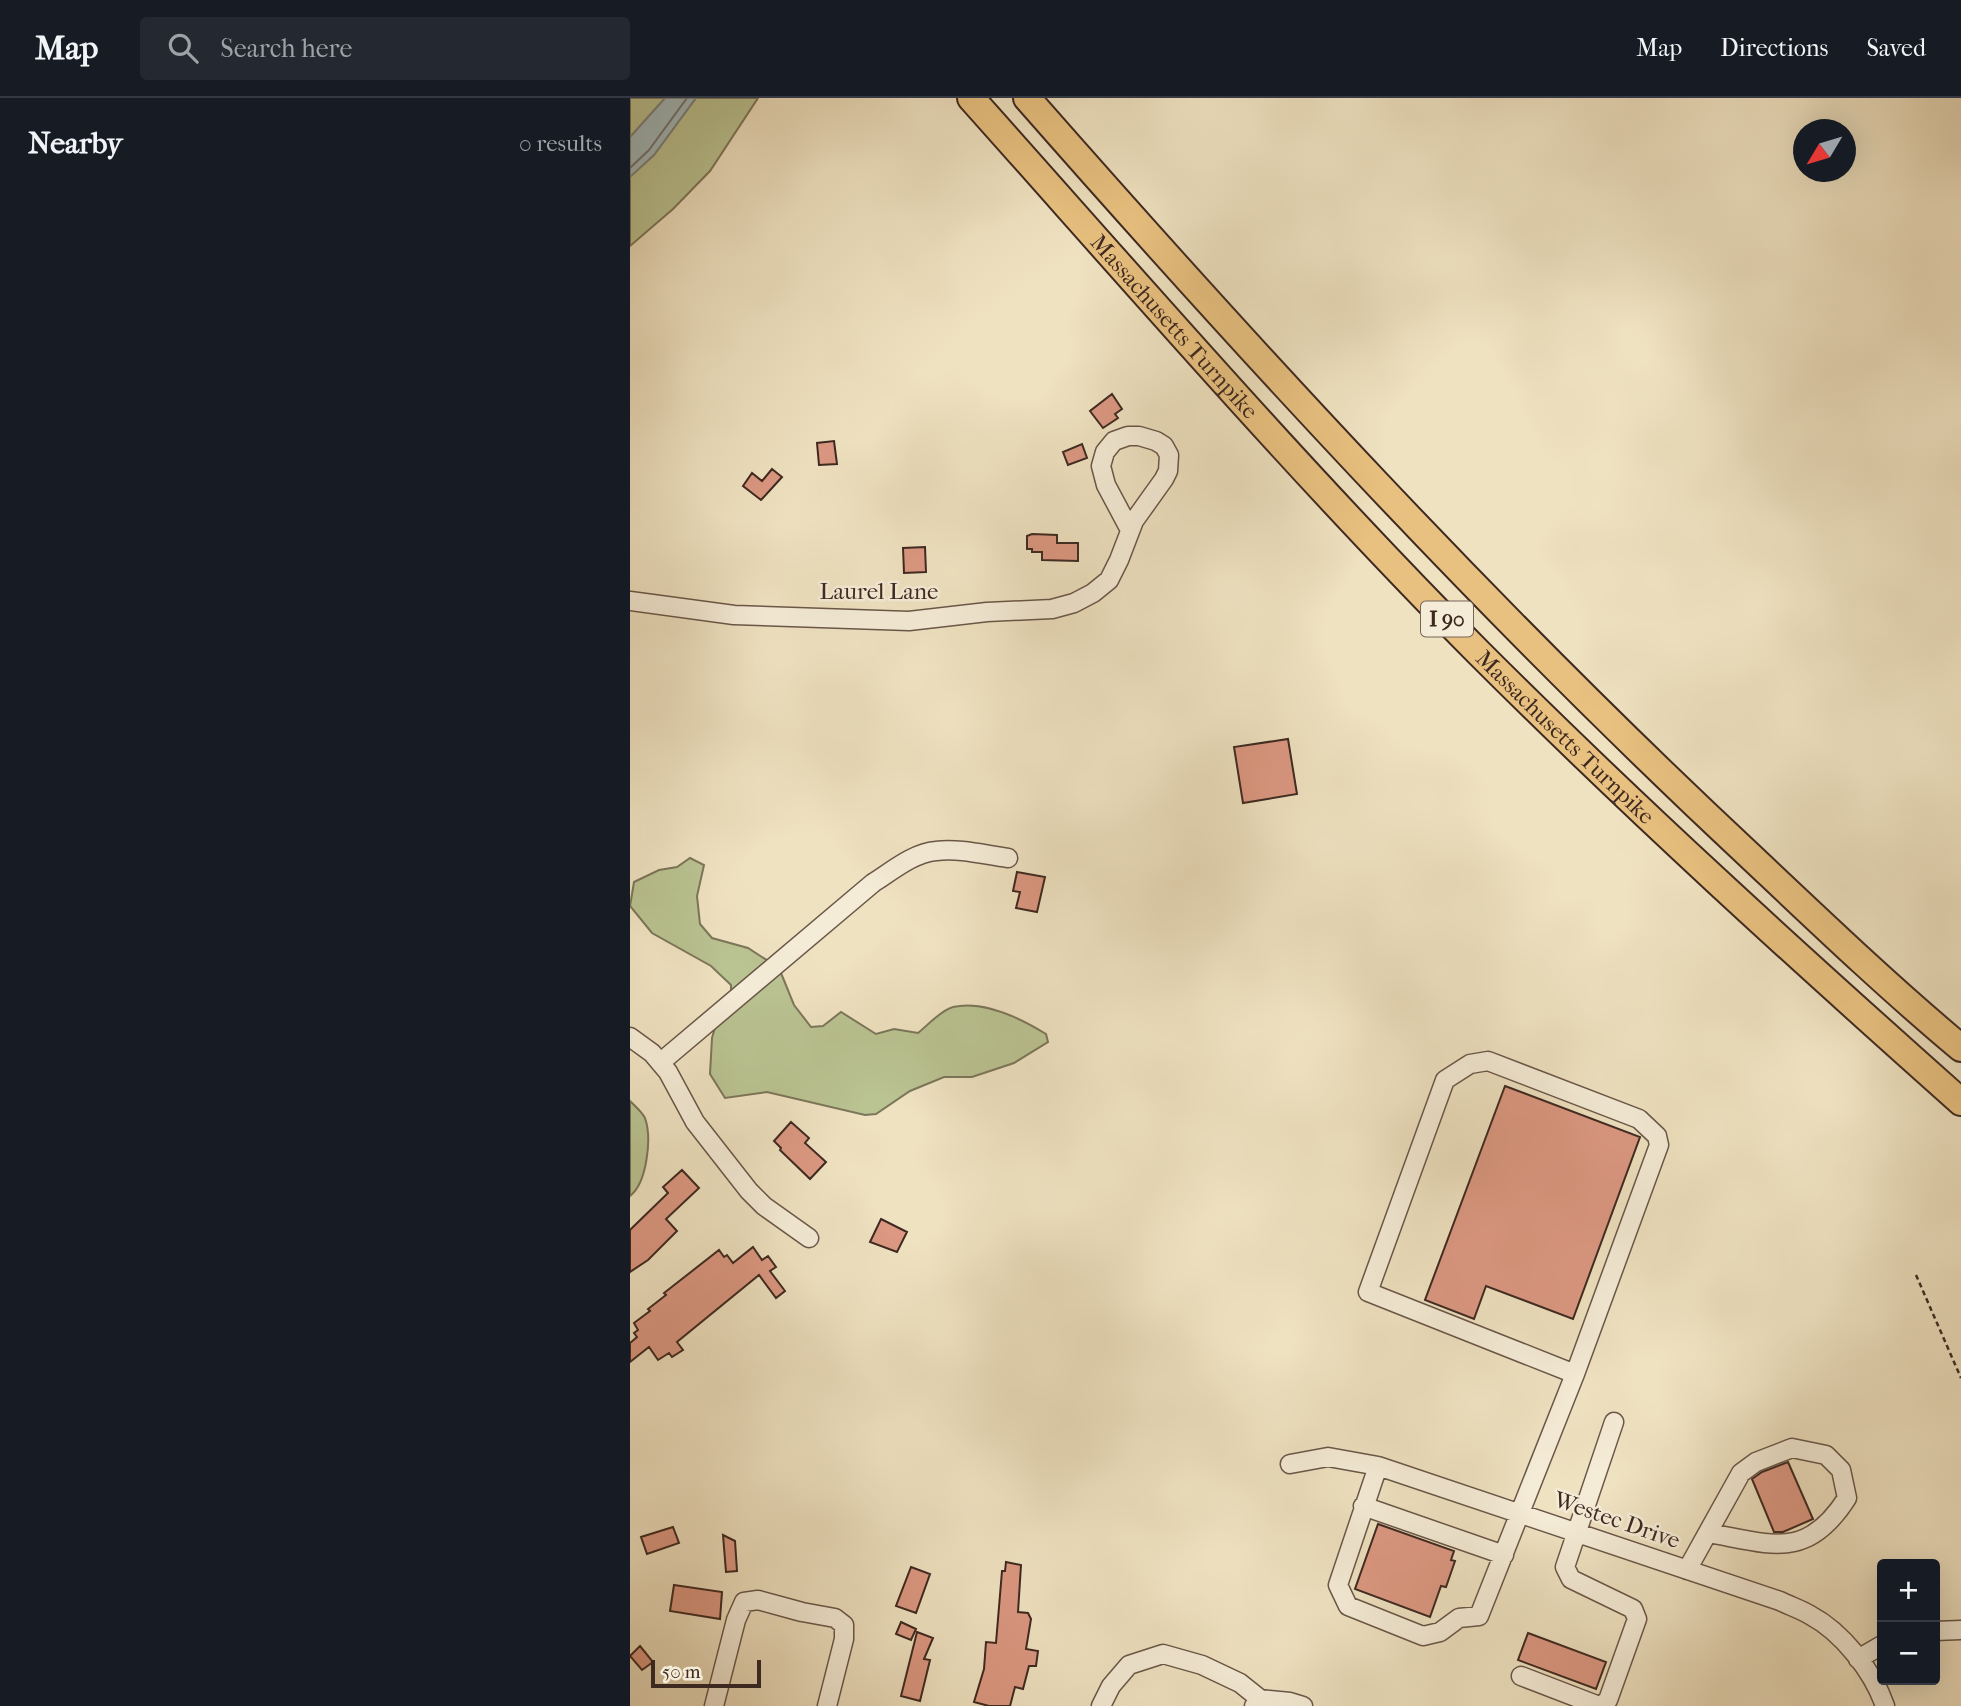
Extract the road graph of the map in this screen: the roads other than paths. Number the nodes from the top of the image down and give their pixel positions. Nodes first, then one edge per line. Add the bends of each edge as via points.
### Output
1 (971, 98) edge
2 (1027, 98) edge
3 (1130, 530) junction
4 (630, 601) edge
5 (1008, 858) dead end
6 (630, 1037) edge
7 (1961, 1048) edge
8 (661, 1062) junction
9 (1961, 1102) edge
10 (809, 1238) dead end
11 (1575, 1374) junction
12 (1614, 1422) dead end
13 (1290, 1464) dead end
14 (1378, 1466) junction
15 (1363, 1506) junction
16 (1521, 1513) junction
17 (1576, 1532) junction
18 (1708, 1533) junction
19 (1504, 1555) junction
20 (1687, 1570) junction
21 (1961, 1630) edge
22 (1940, 1631) edge
23 (1877, 1648) edge
24 (1858, 1659) junction
25 (1521, 1676) dead end
26 (1257, 1702) edge
27 (714, 1706) edge
28 (827, 1706) edge
29 (1101, 1706) edge
30 (1303, 1706) edge
31 (1600, 1706) edge
32 (1885, 1706) edge

1 - 9 highway, Massachusetts Turnpike / I 90 via 1318,485 1478,652 1632,803
2 - 7 highway, Massachusetts Turnpike / I 90 via 1191,285 1484,597 1712,820
3 - 3 street, Laurel Lane via 1101,466 1114,441 1139,436 1164,446 1169,463 1164,479
3 - 4 street, Laurel Lane via 1115,571 1102,587 1052,609 891,621 734,615
5 - 8 street via 935,851 909,860 873,883
6 - 8 street
8 - 10 street via 695,1122 749,1191
11 - 11 street via 1659,1145 1657,1136 1640,1119 1488,1061 1470,1065 1445,1080 1368,1292
11 - 16 street
12 - 17 street
13 - 14 street, Westec Drive via 1328,1457
14 - 15 street
14 - 16 street, Westec Drive
15 - 19 street
15 - 19 street via 1338,1585 1348,1606 1423,1636 1440,1632 1459,1618 1479,1616
16 - 17 street, Westec Drive
16 - 19 street
17 - 20 street, Westec Drive
17 - 31 street via 1565,1567 1570,1579 1633,1609 1637,1619 1608,1700
18 - 18 street via 1741,1473 1756,1462 1792,1448 1826,1455 1841,1470 1847,1498 1834,1519 1813,1536 1779,1546
18 - 20 street
20 - 24 street, Westec Drive via 1811,1615
21 - 22 street
23 - 24 street
24 - 32 street, Westec Drive
25 - 31 street
26 - 29 street via 1240,1683 1163,1654 1129,1665
26 - 30 street
27 - 28 street via 736,1620 744,1602 758,1600 835,1618 844,1625

